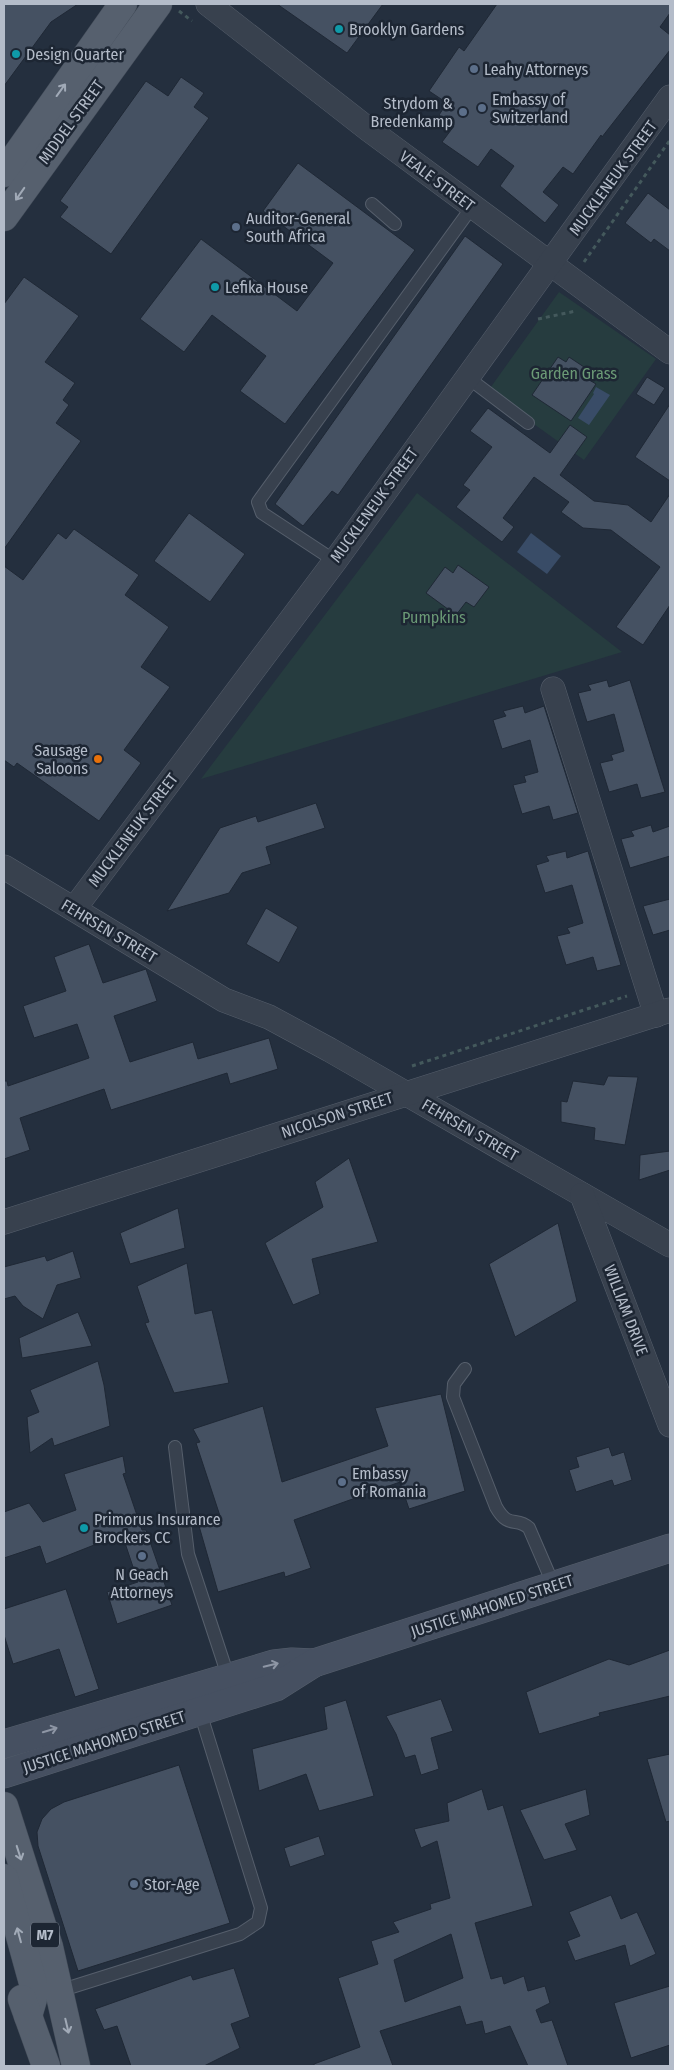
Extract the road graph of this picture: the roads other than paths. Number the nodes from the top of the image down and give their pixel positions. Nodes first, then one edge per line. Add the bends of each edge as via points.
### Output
1 (123, 4) edge
2 (158, 4) edge
3 (208, 4) edge
4 (670, 97) edge
5 (4, 173) edge
6 (372, 204) dead end
7 (472, 207) junction
8 (4, 217) edge
9 (395, 224) dead end
10 (550, 266) junction
11 (670, 352) edge
12 (466, 377) junction
13 (528, 423) dead end
14 (335, 561) junction
15 (553, 689) dead end
16 (4, 851) edge
17 (4, 868) edge
18 (78, 904) junction
19 (663, 1012) edge
20 (405, 1093) junction
21 (582, 1195) junction
22 (4, 1222) edge
23 (670, 1245) edge
24 (465, 1369) dead end
25 (670, 1425) edge
26 (175, 1447) dead end
27 (670, 1548) edge
28 (554, 1586) junction
29 (314, 1663) junction
30 (228, 1676) junction
31 (200, 1712) junction
32 (4, 1744) edge
33 (4, 1774) edge
34 (4, 1806) edge
35 (4, 1878) edge
36 (4, 1946) edge
37 (59, 1991) junction
38 (28, 2016) junction
39 (46, 2066) edge
40 (76, 2066) edge

5 -> 1 main road, MIDDEL STREET
2 -> 8 main road, MIDDEL STREET
3 - 7 street, VEALE STREET
4 - 10 street, MUCKLENEUK STREET
6 - 9 lane
7 - 10 street, VEALE STREET
7 - 14 lane via 258,502 262,513
10 - 11 street, VEALE STREET
10 - 12 street, MUCKLENEUK STREET
12 - 13 lane
12 - 14 street, MUCKLENEUK STREET
14 - 18 street, MUCKLENEUK STREET
15 - 19 street via 648,989
16 - 18 street, FEHRSEN STREET
17 - 18 street, FEHRSEN STREET
18 - 20 street, FEHRSEN STREET via 219,979 269,1017
19 - 20 street, NICOLSON STREET
20 - 21 street, FEHRSEN STREET
20 - 22 street, NICOLSON STREET
21 - 23 street, FEHRSEN STREET
21 - 25 street, WILLIAM DRIVE
24 - 28 lane via 454,1384 454,1397 496,1507 502,1518 510,1523 530,1528
26 - 30 lane via 188,1554
27 - 28 main road, JUSTICE MAHOMED STREET
28 - 29 main road, JUSTICE MAHOMED STREET
30 -> 29 main road, JUSTICE MAHOMED STREET via 274,1664
29 - 31 main road, JUSTICE MAHOMED STREET via 276,1687
32 -> 30 main road, JUSTICE MAHOMED STREET
31 - 33 main road, JUSTICE MAHOMED STREET
31 - 37 lane via 261,1908 258,1922 240,1934
34 -> 37 main road, M7 via 34,1898
38 -> 35 main road via 33,2000 32,1982
36 - 38 main road
37 -> 40 main road, M7
38 - 39 main road

